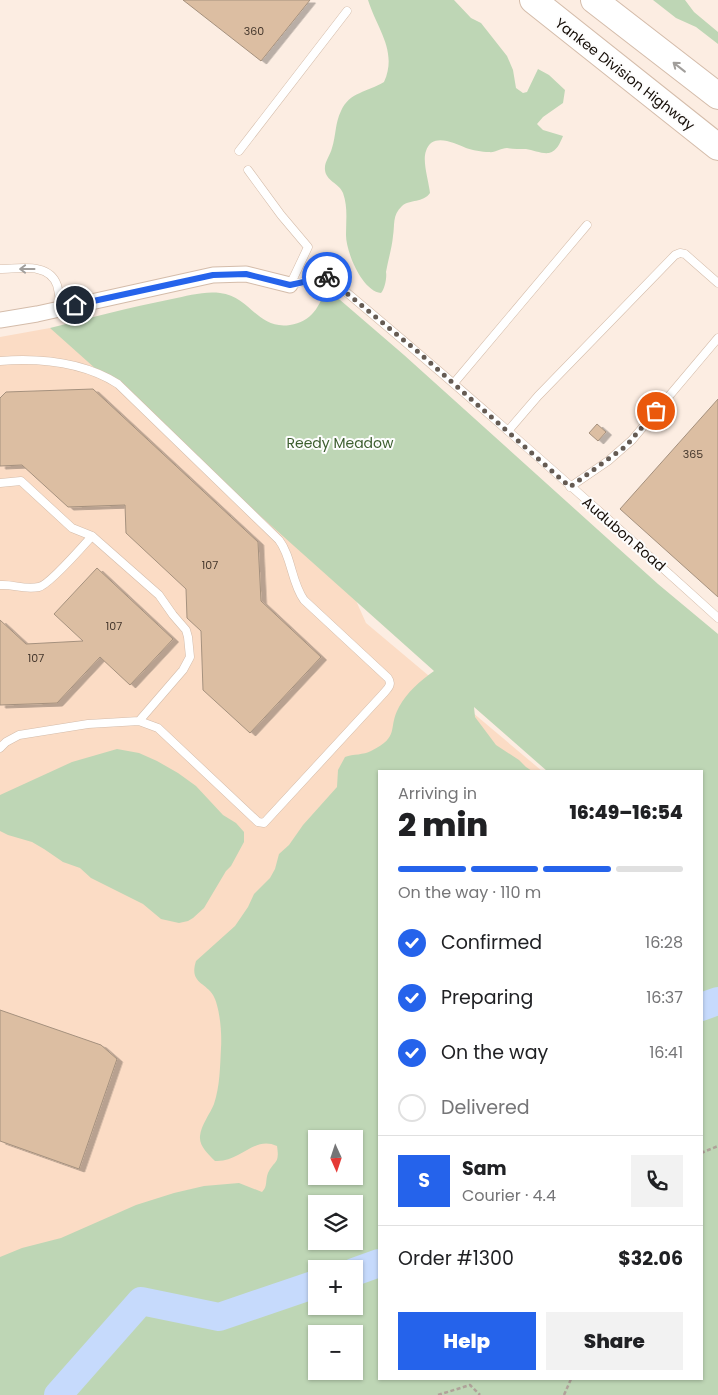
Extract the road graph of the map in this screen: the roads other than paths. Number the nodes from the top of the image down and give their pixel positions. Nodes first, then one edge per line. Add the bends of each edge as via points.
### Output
1 (533, 0) edge
2 (594, 0) edge
3 (347, 11) dead end
4 (718, 96) edge
5 (718, 147) edge
6 (239, 151) dead end
7 (248, 170) dead end
8 (587, 225) dead end
9 (0, 269) edge
10 (718, 283) edge
11 (290, 285) junction
12 (61, 308) junction
13 (0, 320) edge
14 (718, 338) edge
15 (0, 361) edge
16 (454, 383) junction
17 (508, 431) junction
18 (0, 483) edge
19 (570, 487) junction
20 (92, 536) junction
21 (0, 585) edge
22 (718, 618) edge
23 (139, 722) junction
24 (0, 748) edge

1 - 5 highway, Yankee Division Highway
4 -> 2 highway
3 - 6 lane
7 - 11 lane via 308,246
8 - 16 lane
12 -> 9 lane via 57,284 50,274 41,269
10 - 17 lane via 686,255 675,255
11 - 12 street, Audubon Road via 251,275 213,275
11 - 16 lane, Audubon Road via 326,276
12 - 13 street, Audubon Road
14 - 19 lane via 632,440
15 - 23 lane via 61,362 118,384 279,540 304,600 390,683 264,823 258,822 158,728
16 - 17 lane, Audubon Road
17 - 19 lane, Audubon Road
18 - 20 lane via 22,482 72,528
19 - 22 lane, Audubon Road
20 - 21 lane via 43,586
20 - 23 lane via 159,595 188,637 190,657 183,670
23 - 24 lane via 106,722 28,733 12,738

